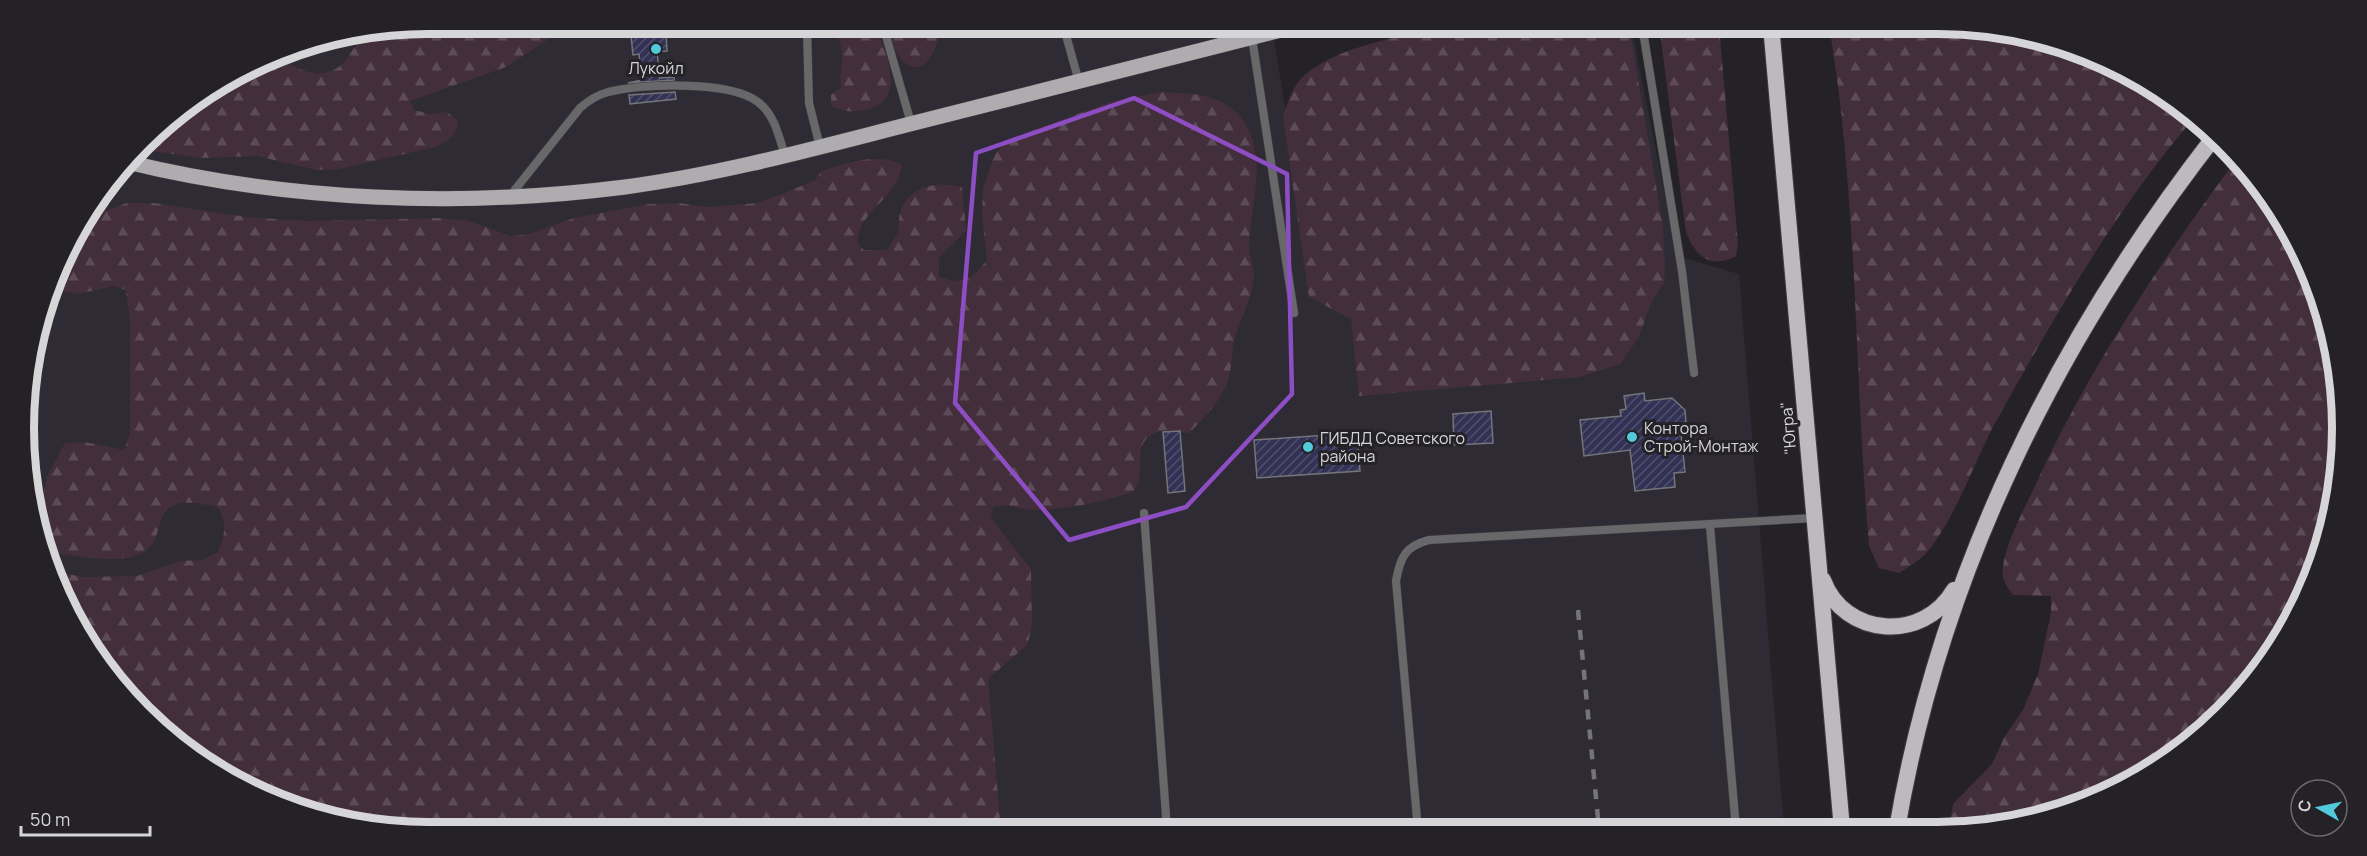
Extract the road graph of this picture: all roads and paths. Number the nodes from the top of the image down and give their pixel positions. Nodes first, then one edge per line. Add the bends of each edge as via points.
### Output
1 (807, 34) edge
2 (885, 34) edge
3 (1066, 34) edge
4 (1267, 34) edge
5 (1643, 34) edge
6 (1772, 34) edge
7 (1252, 38) junction
8 (1079, 82) junction
9 (911, 123) junction
10 (2210, 143) edge
11 (820, 147) junction
12 (785, 156) junction
13 (137, 164) edge
14 (510, 196) junction
15 (1293, 313) dead end
16 (1694, 373) dead end
17 (1144, 513) dead end
18 (1814, 518) junction
19 (1710, 526) junction
20 (1817, 556) junction
21 (1965, 573) junction
22 (1166, 822) edge
23 (1417, 822) edge
24 (1735, 822) edge
25 (1841, 822) edge
26 (1898, 822) edge

1 - 11 lane via 809,102
2 - 9 lane
3 - 8 lane
4 - 7 main road
5 - 16 lane via 1682,271
6 - 18 highway, "Югра"
7 - 8 main road
7 - 15 lane
8 - 9 main road
9 - 11 main road
10 - 21 highway via 2129,253 2079,335 2018,453
11 - 12 main road
12 - 14 main road via 624,187
12 - 14 lane via 768,113 758,102 742,96 684,85 609,92 580,108
13 - 14 main road via 284,189
17 - 22 lane
18 - 19 lane
18 - 20 highway, "Югра"
19 - 23 lane via 1429,540 1404,552 1396,581
19 - 24 lane
20 - 21 highway via 1834,603 1851,617 1877,627 1905,626 1929,615 1950,597
20 - 25 highway, "Югра"
21 - 26 highway via 1914,738

